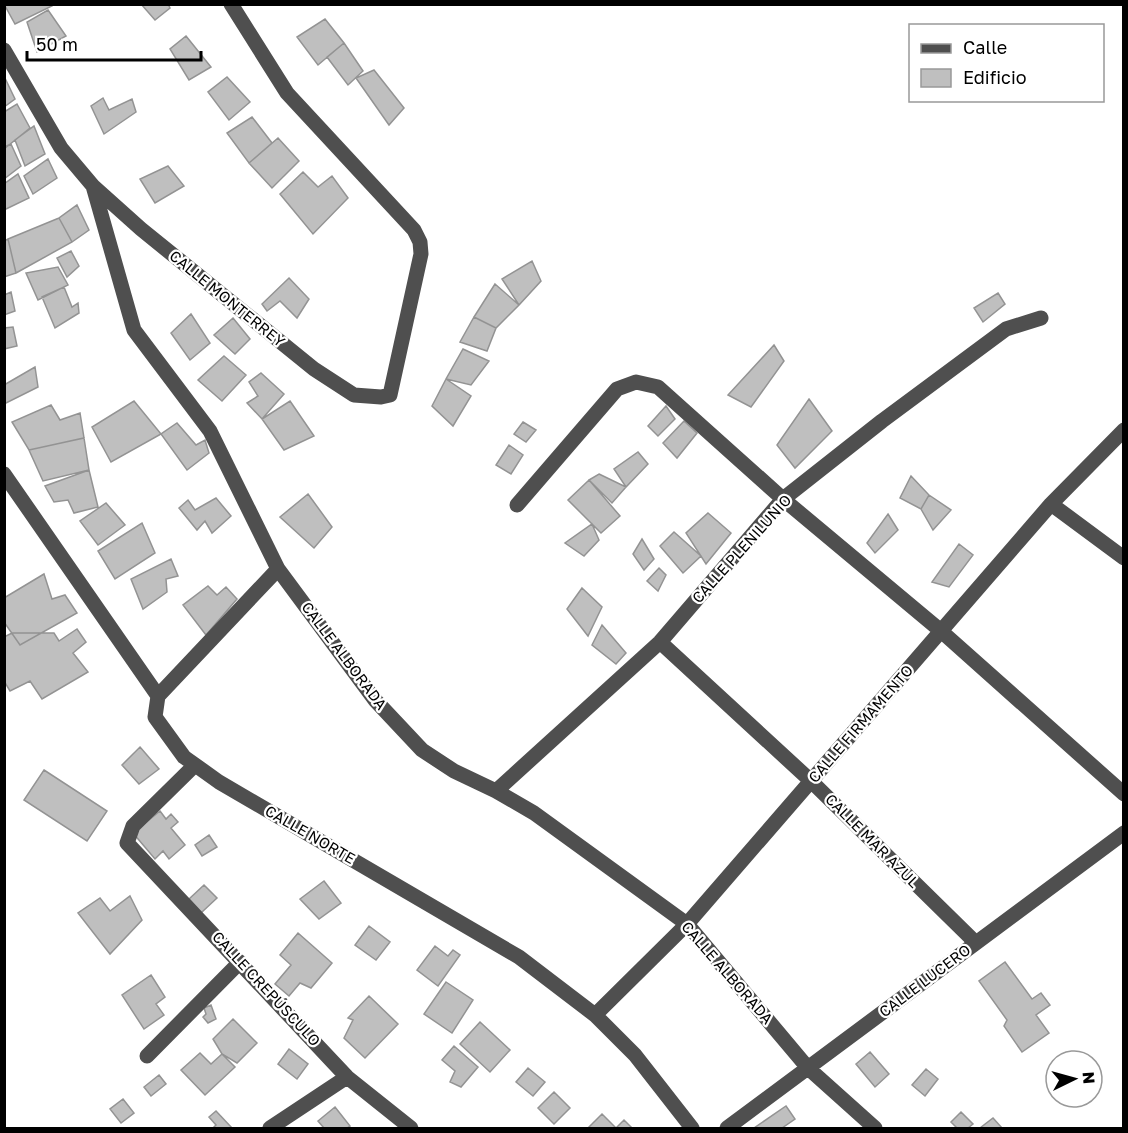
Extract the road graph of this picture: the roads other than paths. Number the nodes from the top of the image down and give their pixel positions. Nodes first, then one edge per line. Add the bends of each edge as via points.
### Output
1 (231, 4) edge
2 (4, 50) edge
3 (93, 186) junction
4 (1041, 318) dead end
5 (1124, 430) edge
6 (4, 474) edge
7 (783, 499) junction
8 (1051, 504) junction
9 (518, 505) dead end
10 (1124, 558) edge
11 (278, 568) junction
12 (940, 631) junction
13 (660, 642) junction
14 (158, 696) junction
15 (195, 765) junction
16 (811, 781) junction
17 (496, 791) junction
18 (1124, 794) edge
19 (1124, 833) edge
20 (687, 924) junction
21 (976, 943) junction
22 (240, 962) junction
23 (595, 1015) junction
24 (147, 1056) dead end
25 (808, 1068) junction
26 (347, 1077) junction
27 (270, 1128) edge
28 (411, 1128) edge
29 (692, 1128) edge
30 (727, 1128) edge
31 (875, 1128) edge

1 - 3 street, CALLE MONTERREY via 287,93 414,230 420,242 421,254 390,395 354,395 314,369
2 - 3 street, CALLE MONTERREY via 61,148
3 - 11 street, CALLE ALBORADA via 134,330 210,430
4 - 7 street, CALLE PLENILUNIO via 1006,329
5 - 8 street, CALLE FIRMAMENTO
6 - 14 street
7 - 9 street via 658,387 636,382 617,389
7 - 12 street
7 - 13 street, CALLE PLENILUNIO
8 - 10 street
8 - 12 street, CALLE FIRMAMENTO
11 - 14 street
11 - 17 street, CALLE ALBORADA via 375,700 422,750
12 - 16 street, CALLE FIRMAMENTO
12 - 18 street
13 - 16 street, CALLE MAR AZUL
13 - 17 street, CALLE PLENILUNIO
14 - 15 street, CALLE NORTE via 155,717 184,757
15 - 22 street, CALLE CREPÚSCULO via 133,826 127,843
15 - 23 street, CALLE NORTE via 519,957
16 - 20 street, CALLE FIRMAMENTO
16 - 21 street, CALLE MAR AZUL
17 - 20 street, CALLE ALBORADA via 534,813
19 - 21 street, CALLE LUCERO
20 - 23 street, CALLE FIRMAMENTO
20 - 25 street, CALLE ALBORADA
21 - 25 street, CALLE LUCERO
22 - 24 street
22 - 26 street, CALLE CREPÚSCULO
23 - 29 street, CALLE NORTE via 635,1055
25 - 30 street, CALLE LUCERO
25 - 31 street, CALLE ALBORADA
26 - 27 street
26 - 28 street, CALLE CREPÚSCULO

